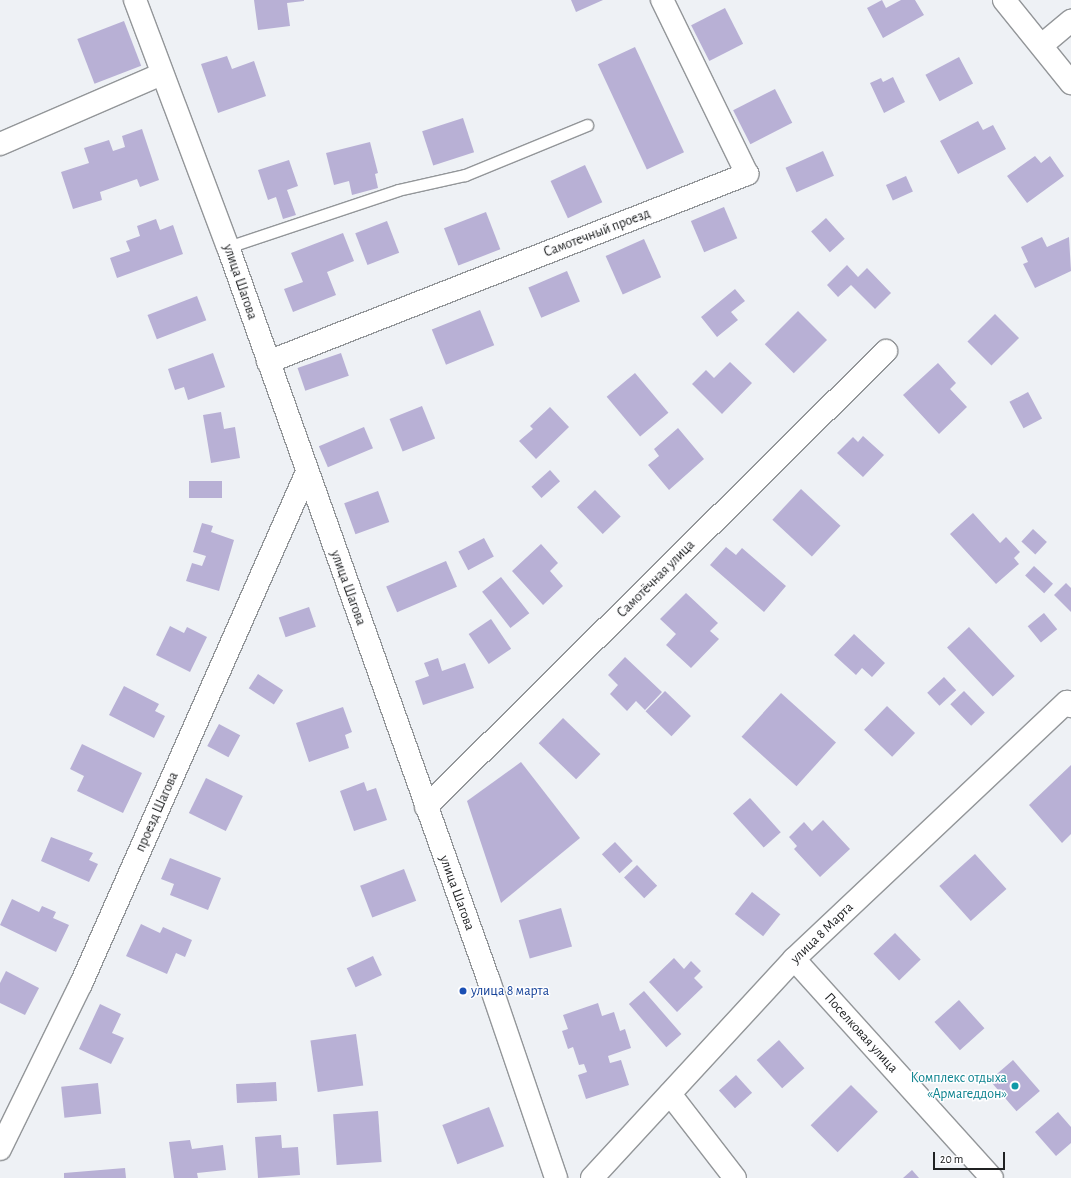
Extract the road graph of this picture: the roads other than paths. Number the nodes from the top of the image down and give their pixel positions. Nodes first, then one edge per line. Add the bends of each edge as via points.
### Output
1 (135, 0) edge
2 (662, 0) edge
3 (1004, 0) edge
4 (1071, 21) edge
5 (1042, 45) junction
6 (162, 74) junction
7 (1071, 83) edge
8 (587, 125) dead end
9 (0, 144) edge
10 (228, 247) junction
11 (886, 351) dead end
12 (268, 362) junction
13 (307, 472) junction
14 (1069, 704) edge
15 (426, 807) junction
16 (794, 959) junction
17 (670, 1094) junction
18 (0, 1149) edge
19 (556, 1178) edge
20 (592, 1178) edge
21 (735, 1178) edge
22 (992, 1178) edge

1 - 6 street, улица Шагова
2 - 12 street, Самотечный проезд via 747,174
3 - 5 street
4 - 5 street
5 - 7 street
6 - 9 street
6 - 10 street, улица Шагова
8 - 10 lane via 465,175 398,190
10 - 12 street, улица Шагова
11 - 15 street, Самотёчная улица
12 - 13 street, улица Шагова
13 - 15 street, улица Шагова
13 - 18 street, проезд Шагова via 81,984
14 - 16 street, улица 8 Марта
15 - 19 street, улица Шагова
16 - 17 street, улица 8 Марта
16 - 22 street, Поселковая улица
17 - 20 street, улица 8 Марта
17 - 21 street

